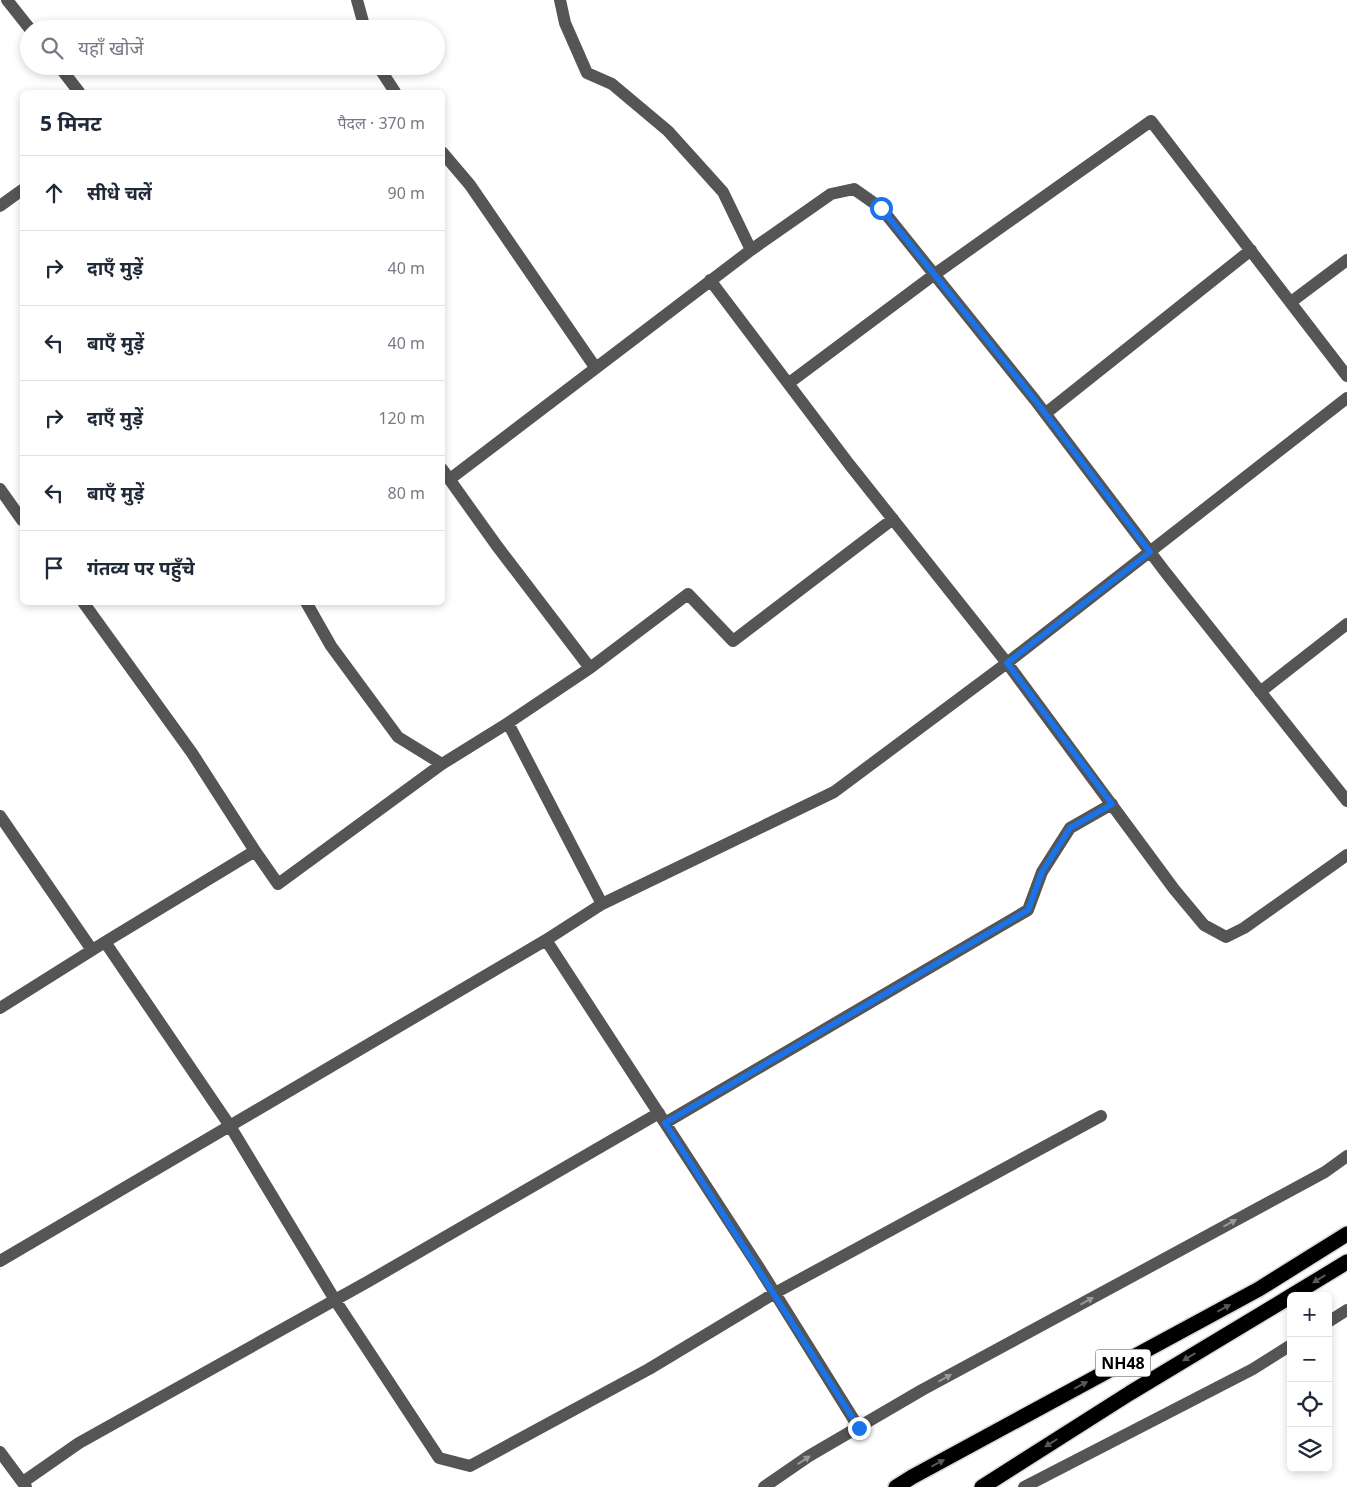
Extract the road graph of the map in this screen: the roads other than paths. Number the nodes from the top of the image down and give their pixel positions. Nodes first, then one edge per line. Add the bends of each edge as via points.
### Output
1 (7, 0) edge
2 (357, 0) edge
3 (560, 0) edge
4 (23, 20) edge
5 (363, 20) edge
6 (66, 75) edge
7 (384, 75) edge
8 (77, 90) edge
9 (394, 90) edge
10 (445, 156) edge
11 (20, 191) edge
12 (0, 206) edge
13 (751, 250) junction
14 (1251, 250) junction
15 (1347, 260) edge
16 (934, 274) junction
17 (710, 280) junction
18 (1290, 302) junction
19 (596, 367) junction
20 (1347, 376) edge
21 (789, 383) junction
22 (1347, 398) edge
23 (1046, 413) junction
24 (446, 474) edge
25 (0, 489) edge
26 (20, 517) edge
27 (893, 518) junction
28 (1150, 552) junction
29 (85, 605) edge
30 (308, 605) edge
31 (1347, 624) edge
32 (1007, 663) junction
33 (590, 668) junction
34 (1260, 692) junction
35 (508, 723) junction
36 (442, 764) junction
37 (1347, 801) edge
38 (1112, 804) junction
39 (0, 816) edge
40 (255, 851) junction
41 (1347, 855) edge
42 (602, 904) junction
43 (546, 940) junction
44 (105, 942) junction
45 (92, 950) junction
46 (0, 1008) edge
47 (1102, 1116) dead end
48 (662, 1118) junction
49 (230, 1126) junction
50 (1347, 1156) edge
51 (1347, 1234) edge
52 (0, 1261) edge
53 (1347, 1262) edge
54 (1298, 1292) edge
55 (775, 1293) junction
56 (1287, 1298) edge
57 (336, 1300) junction
58 (1347, 1310) edge
59 (1332, 1319) edge
60 (1287, 1348) edge
61 (859, 1428) junction
62 (0, 1452) edge
63 (25, 1484) edge
64 (764, 1487) edge
65 (896, 1487) edge
66 (982, 1487) edge
67 (1024, 1487) edge

1 - 4 street
2 - 5 street
3 - 13 street via 565,22 587,73 612,84 668,131 723,192
6 - 8 street
7 - 9 street
10 - 19 street via 470,185
11 - 12 street
13 - 16 street via 831,194 854,189 881,208
13 - 17 street
14 - 16 street via 1151,121
14 - 18 street
14 - 23 street
15 - 18 street
16 - 21 street
16 - 23 street
17 - 19 street
17 - 21 street
18 - 20 street
19 - 24 street
21 - 27 street
22 - 28 street
23 - 28 street
24 - 33 street
25 - 26 street
27 - 32 street
27 - 33 street via 733,641 688,594
28 - 32 street
28 - 34 street
29 - 40 street via 192,753
30 - 36 street via 331,646 398,737
31 - 34 street
32 - 38 street
32 - 42 street via 834,792
33 - 35 street
34 - 37 street
35 - 36 street
35 - 42 street
36 - 40 street via 278,884
38 - 41 street via 1174,889 1204,924 1226,937 1244,928
38 - 48 street via 1070,828 1042,872 1028,910
39 - 45 street
40 - 44 street
42 - 43 street
43 - 48 street
43 - 49 street
44 - 45 street
44 - 49 street
45 - 46 street
47 - 55 street
48 - 55 street
48 - 57 street
49 - 52 street
49 - 57 street
61 -> 50 street via 922,1390 1325,1172
65 -> 51 highway, NH48 via 1259,1289
53 -> 54 highway, NH48
55 - 57 street via 649,1369 470,1466 439,1458
55 - 61 street
56 -> 66 highway, NH48
57 - 63 street via 79,1443
58 - 59 street
60 - 67 street
64 -> 61 street via 809,1456
62 - 63 street

